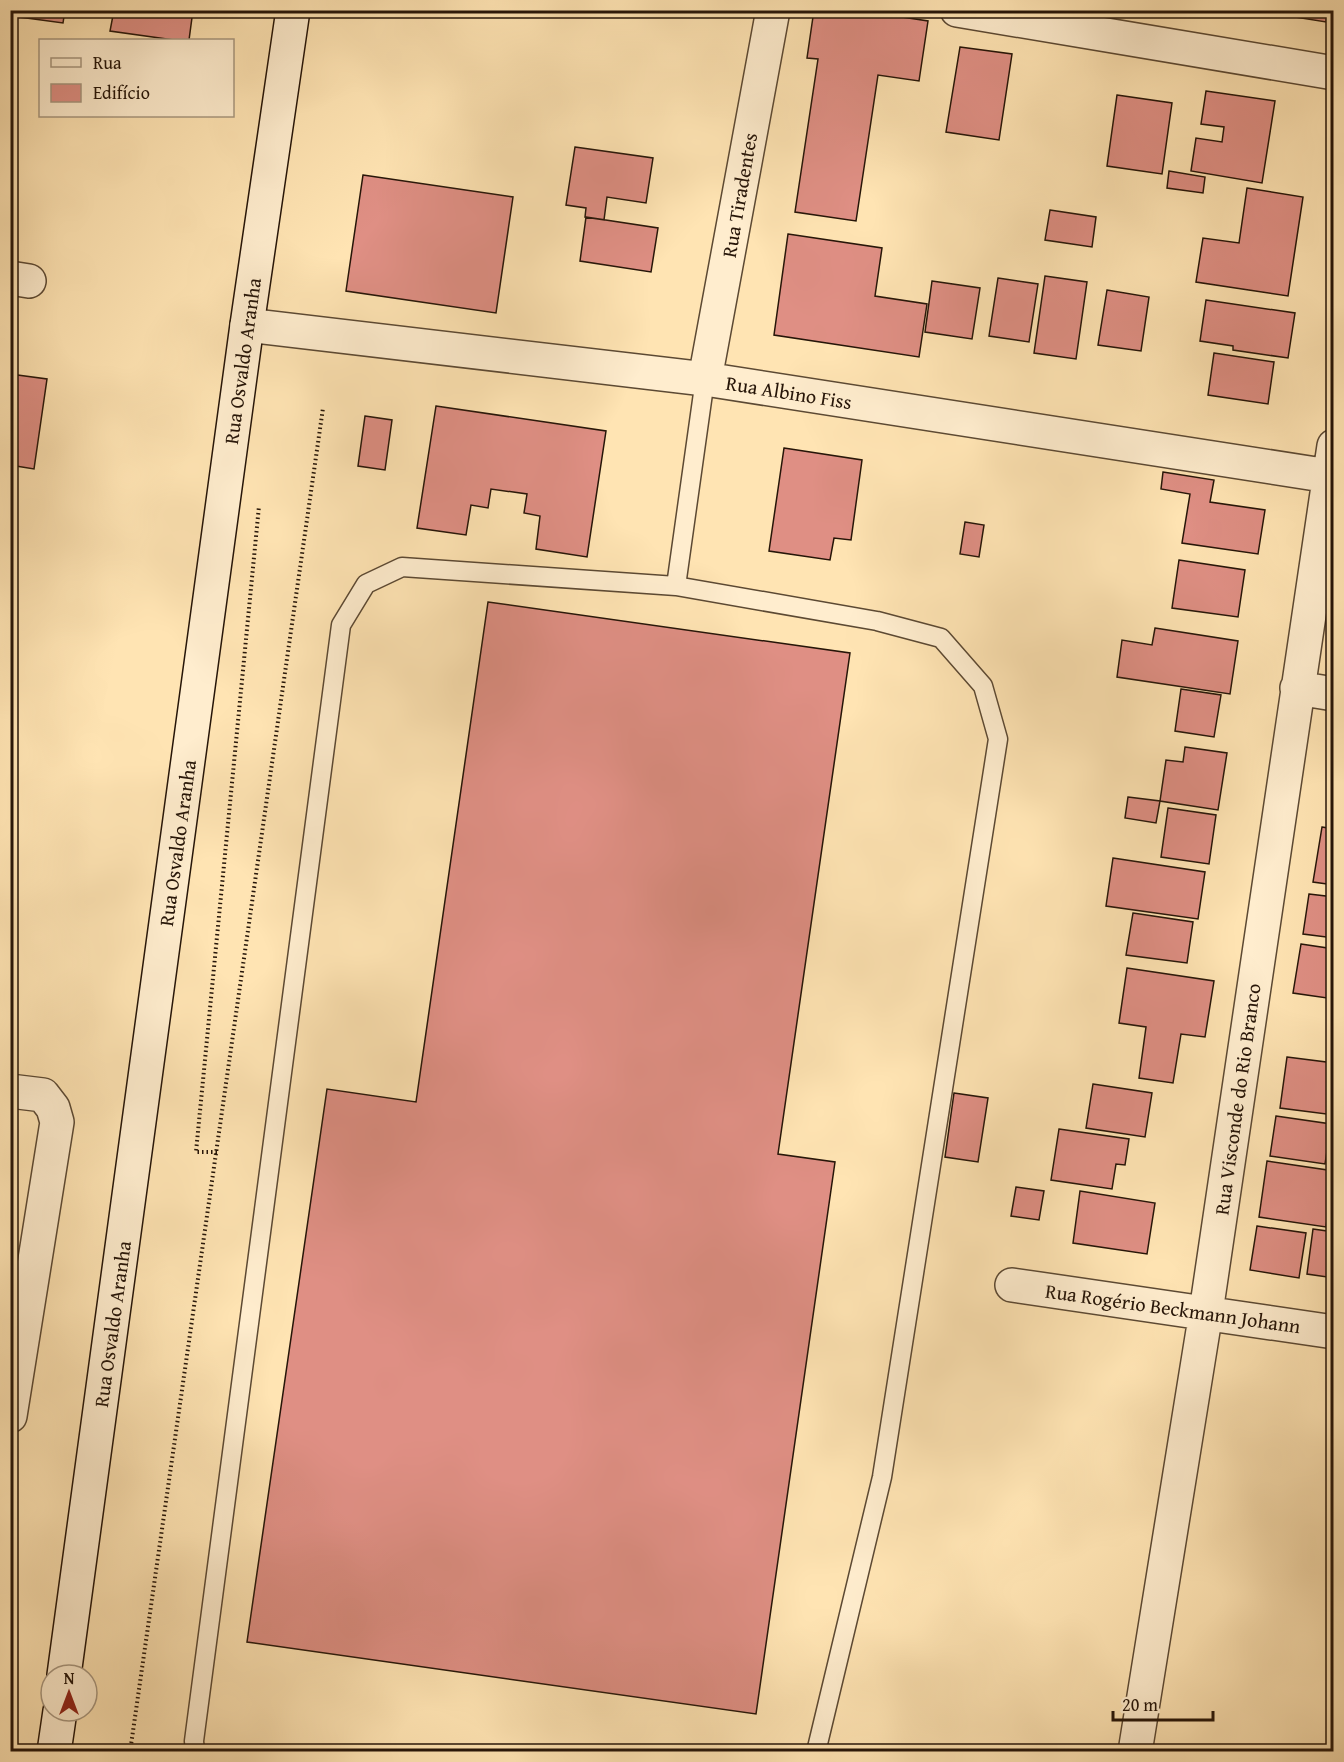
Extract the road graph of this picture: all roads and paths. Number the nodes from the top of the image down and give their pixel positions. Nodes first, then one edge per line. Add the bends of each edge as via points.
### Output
1 (292, 10) edge
2 (773, 10) edge
3 (957, 10) edge
4 (1334, 73) edge
5 (247, 325) junction
6 (705, 380) junction
7 (323, 408) dead end
8 (1331, 461) edge
9 (260, 504) dead end
10 (676, 586) junction
11 (1297, 688) junction
12 (1334, 694) edge
13 (10, 1091) edge
14 (217, 1152) junction
15 (1012, 1285) dead end
16 (1206, 1312) junction
17 (1334, 1332) edge
18 (10, 1416) edge
19 (66, 1663) edge
20 (58, 1723) edge
21 (54, 1752) edge
22 (130, 1752) edge
23 (195, 1752) edge
24 (816, 1752) edge
25 (1135, 1752) edge

1 - 5 street, Rua Osvaldo Aranha
2 - 6 street, Rua Tiradentes
3 - 4 street
5 - 6 street, Rua Albino Fiss
5 - 19 street, Rua Osvaldo Aranha
6 - 8 street, Rua Albino Fiss
6 - 10 lane
7 - 14 path
8 - 11 street, Rua Visconde do Rio Branco
9 - 14 path via 196,1152
10 - 23 lane via 402,567 366,584 340,624
10 - 24 lane via 878,621 941,638 983,686 998,740 882,1477
11 - 12 street
11 - 16 street, Rua Visconde do Rio Branco
13 - 18 street via 43,1095 57,1122
14 - 22 path
15 - 16 street, Rua Rogério Beckmann Johann
16 - 17 street, Rua Rogério Beckmann Johann
16 - 25 street, Rua Visconde do Rio Branco
20 - 21 street

